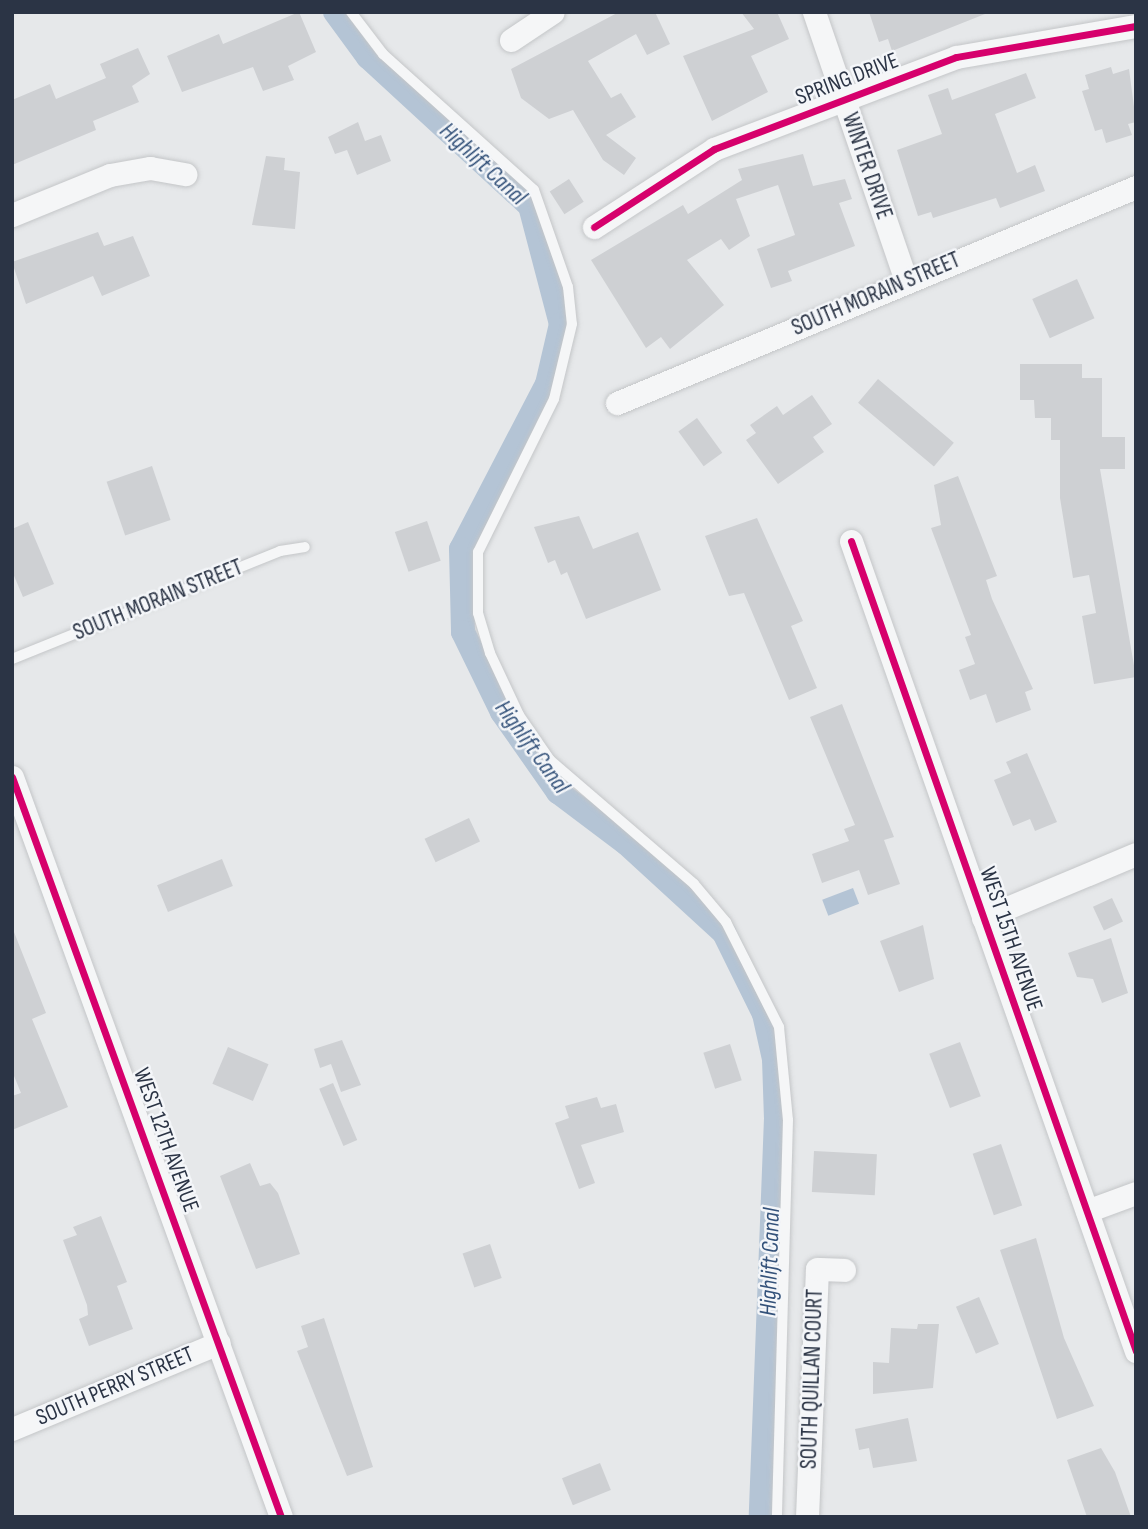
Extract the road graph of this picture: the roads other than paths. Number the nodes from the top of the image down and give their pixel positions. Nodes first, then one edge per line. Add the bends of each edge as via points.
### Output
1 (351, 12) edge
2 (553, 12) edge
3 (814, 12) edge
4 (1136, 26) edge
5 (511, 40) dead end
6 (845, 101) junction
7 (184, 174) dead end
8 (1136, 187) edge
9 (12, 215) edge
10 (594, 227) dead end
11 (906, 281) junction
12 (617, 403) dead end
13 (851, 541) dead end
14 (305, 547) dead end
15 (12, 659) edge
16 (12, 777) edge
17 (1136, 854) edge
18 (983, 918) junction
19 (1136, 1193) edge
20 (1087, 1211) junction
21 (844, 1270) dead end
22 (219, 1343) junction
23 (1136, 1351) edge
24 (12, 1429) edge
25 (281, 1517) edge
26 (777, 1517) edge
27 (807, 1517) edge

1 - 26 lane via 383,54 534,190 568,287 570,335 554,399 478,552 478,613 490,653 519,715 550,760 694,884 726,922 779,1027 788,1120
2 - 5 street
3 - 6 street, WINTER DRIVE
4 - 6 street, SPRING DRIVE via 981,50
6 - 10 street, SPRING DRIVE via 714,149
6 - 11 street, WINTER DRIVE
7 - 9 street via 150,168 110,175
8 - 11 street, SOUTH MORAIN STREET
11 - 12 street, SOUTH MORAIN STREET
13 - 18 street, WEST 15TH AVENUE
14 - 15 lane, SOUTH MORAIN STREET via 280,551
16 - 22 street, WEST 12TH AVENUE
17 - 18 street
18 - 20 street, WEST 15TH AVENUE
19 - 20 street
20 - 23 street, WEST 15TH AVENUE
21 - 27 street, SOUTH QUILLAN COURT via 817,1269
22 - 24 street, SOUTH PERRY STREET
22 - 25 street, WEST 12TH AVENUE

